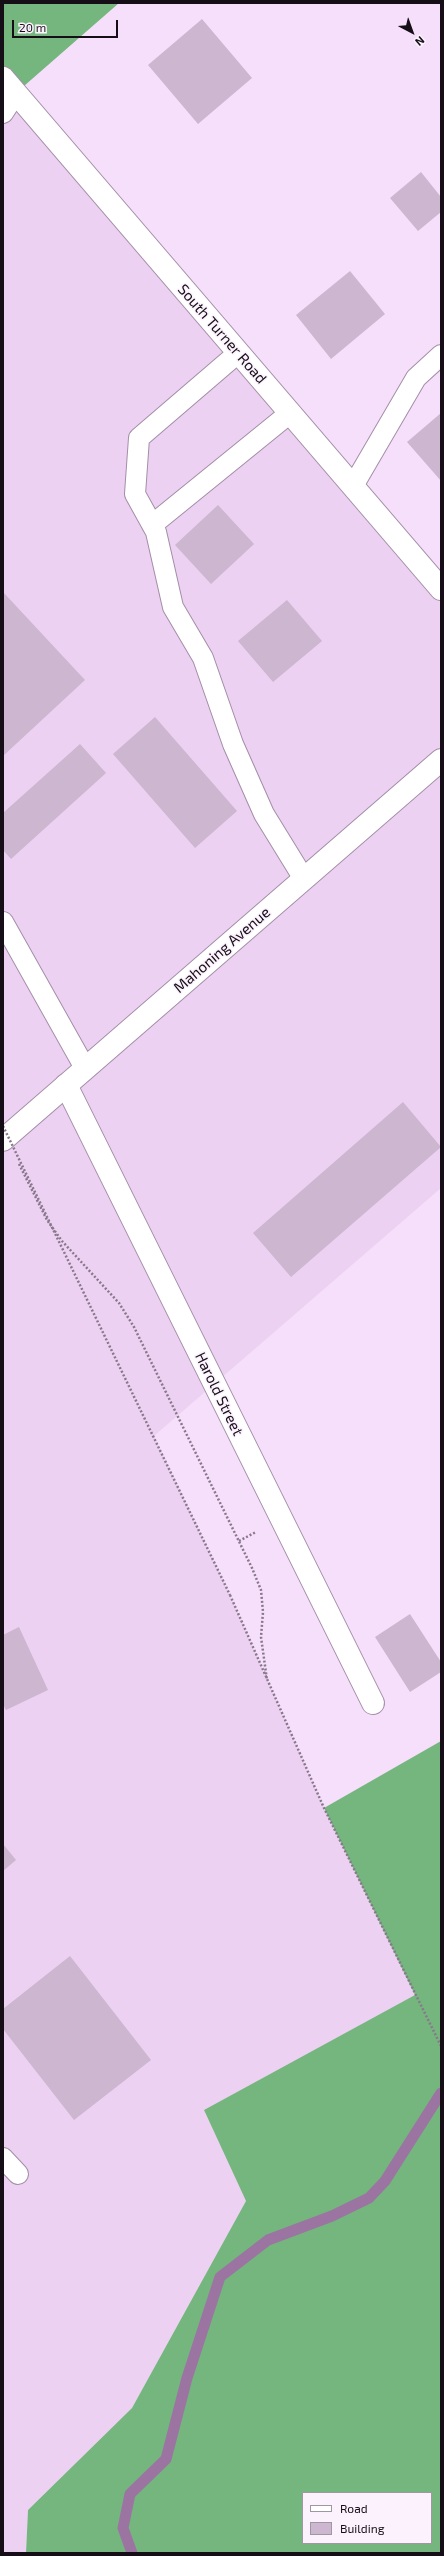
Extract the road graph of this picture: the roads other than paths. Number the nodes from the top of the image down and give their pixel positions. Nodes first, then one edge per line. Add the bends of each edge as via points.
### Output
1 (10, 86) edge
2 (3, 113) edge
3 (238, 353) junction
4 (441, 355) edge
5 (290, 413) junction
6 (353, 486) junction
7 (152, 525) junction
8 (441, 589) edge
9 (441, 760) edge
10 (304, 879) junction
11 (3, 922) edge
12 (86, 1068) junction
13 (66, 1085) junction
14 (3, 1140) edge
15 (373, 1703) dead end
16 (3, 2158) edge
17 (18, 2174) dead end

1 - 2 lane
1 - 3 street, South Turner Road
3 - 5 street, South Turner Road
3 - 7 lane via 139,438 135,494
4 - 6 lane via 416,378
5 - 6 street, South Turner Road
5 - 7 lane
6 - 8 street, South Turner Road
7 - 10 lane via 156,532 173,607 203,658 233,744 264,814
9 - 10 street, Mahoning Avenue
10 - 12 street, Mahoning Avenue
11 - 12 lane
12 - 13 street, Mahoning Avenue
13 - 14 street, Mahoning Avenue
13 - 15 street, Harold Street
16 - 17 lane

